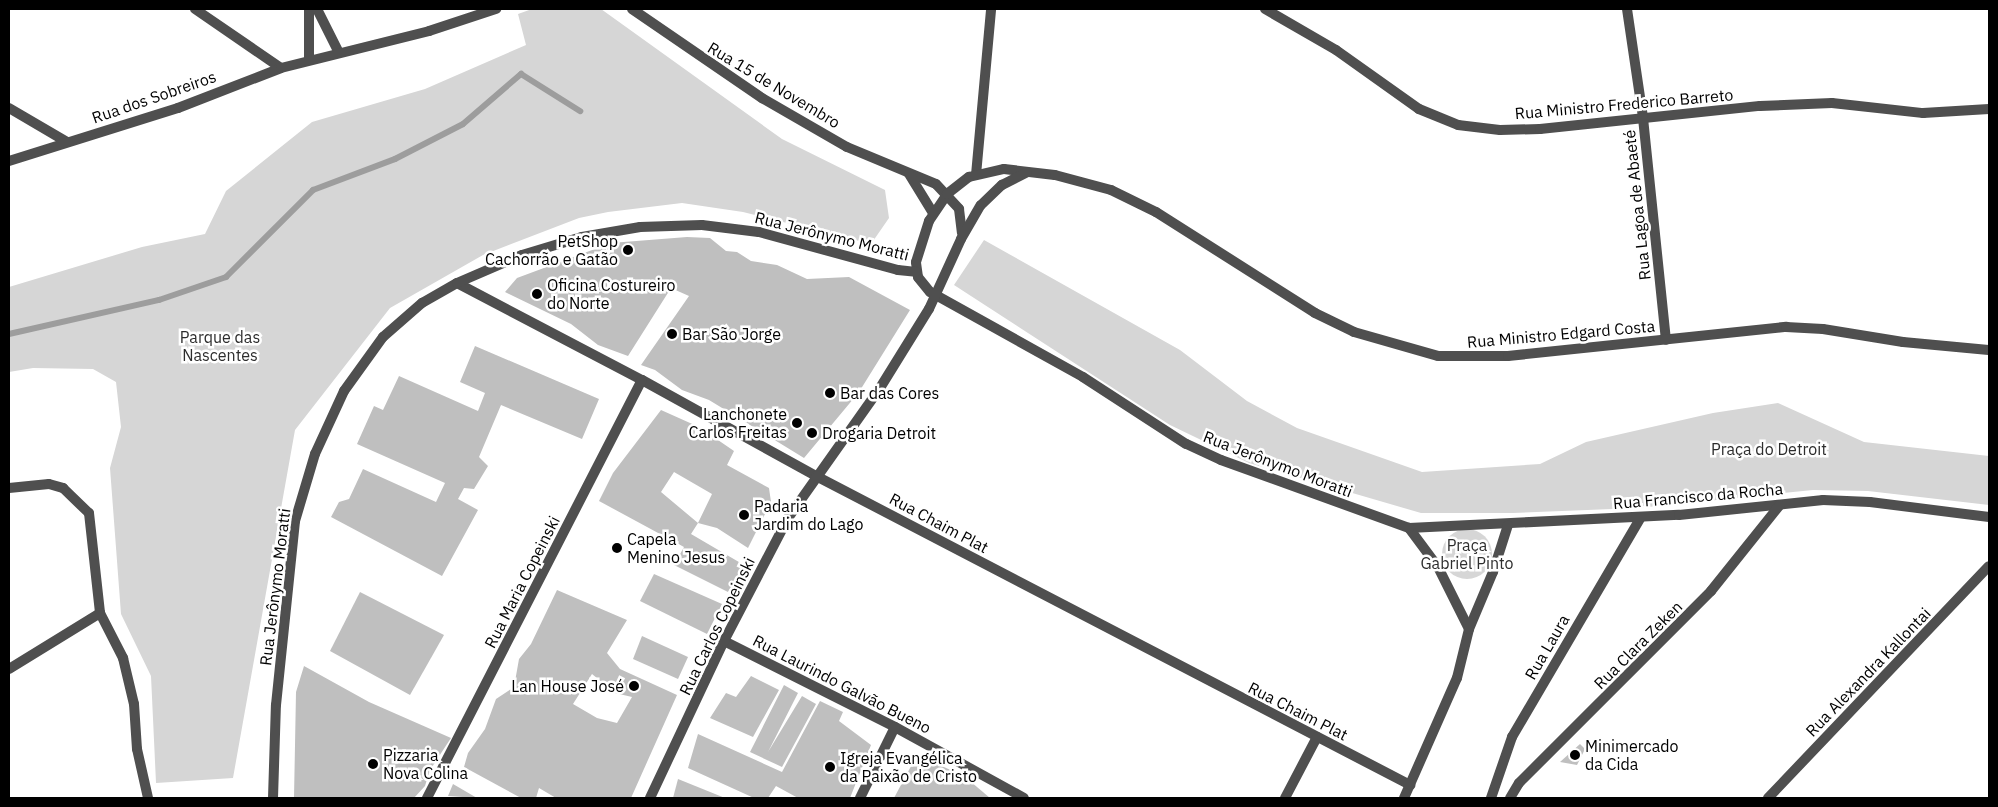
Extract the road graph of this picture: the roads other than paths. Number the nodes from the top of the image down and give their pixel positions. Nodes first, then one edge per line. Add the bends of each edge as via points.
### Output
1 (195, 9) edge
2 (309, 9) edge
3 (317, 9) edge
4 (496, 9) edge
5 (632, 9) edge
6 (991, 9) edge
7 (1265, 9) edge
8 (1628, 9) edge
9 (339, 53) junction
10 (309, 60) junction
11 (282, 68) junction
12 (9, 108) edge
13 (1989, 109) edge
14 (1644, 118) junction
15 (67, 142) junction
16 (9, 161) edge
17 (1027, 172) junction
18 (910, 174) junction
19 (976, 175) junction
20 (947, 194) junction
21 (933, 213) junction
22 (961, 239) junction
23 (916, 272) junction
24 (457, 283) junction
25 (937, 297) junction
26 (1666, 340) junction
27 (1989, 350) edge
28 (642, 380) junction
29 (816, 476) junction
30 (9, 488) edge
31 (1780, 505) junction
32 (1641, 517) junction
33 (1989, 517) edge
34 (1508, 525) junction
35 (1409, 528) junction
36 (1989, 566) edge
37 (100, 613) junction
38 (1469, 629) junction
39 (724, 641) junction
40 (9, 669) edge
41 (895, 727) junction
42 (1317, 737) junction
43 (1410, 785) junction
44 (148, 798) edge
45 (273, 798) edge
46 (427, 798) edge
47 (650, 798) edge
48 (860, 798) edge
49 (1024, 798) edge
50 (1286, 798) edge
51 (1404, 798) edge
52 (1491, 798) edge
53 (1510, 798) edge
54 (1768, 798) edge

1 - 11 street
2 - 10 street
3 - 9 street
4 - 9 street, Rua dos Sobreiros via 429,31
5 - 18 street, Rua 15 de Novembro via 762,98 847,146
6 - 19 street
7 - 14 street, Rua Ministro Frederico Barreto via 1336,50 1419,108 1458,125 1500,130 1540,129
8 - 14 street, Rua Lagoa de Abaeté
9 - 10 street, Rua dos Sobreiros
10 - 11 street, Rua dos Sobreiros
11 - 15 street, Rua dos Sobreiros via 178,108
12 - 15 street
13 - 14 street, Rua Ministro Frederico Barreto via 1923,113 1832,103 1760,106
14 - 26 street, Rua Lagoa de Abaeté
15 - 16 street, Rua dos Sobreiros
17 - 19 street via 1004,170
17 - 22 street, Rua Carlos Copeinski via 990,195
17 - 26 street, Rua Ministro Edgard Costa via 1071,178 1111,190 1156,212 1316,313 1354,332 1397,346 1438,356 1474,358
18 - 20 street, Rua 15 de Novembro via 926,179
18 - 21 street
19 - 20 street
20 - 21 street
20 - 22 street via 962,217
21 - 23 street via 921,245
22 - 25 street, Rua Carlos Copeinski
23 - 24 street, Rua Jerônymo Moratti via 758,232 702,225 640,227 582,237 522,255
23 - 25 street via 924,287
24 - 28 street, Rua Chaim Plat
24 - 45 street, Rua Jerônymo Moratti via 422,302 383,337 344,391 315,454 295,521 276,705
25 - 29 street, Rua Carlos Copeinski via 880,388
25 - 35 street, Rua Jerônymo Moratti via 1083,377 1186,444 1221,460
26 - 27 street, Rua Ministro Edgard Costa via 1786,327
28 - 29 street, Rua Chaim Plat
28 - 46 street, Rua Maria Copeinski
29 - 39 street, Rua Carlos Copeinski via 788,518
29 - 42 street, Rua Chaim Plat
30 - 37 street via 49,484 64,488 89,513
31 - 32 street, Rua Francisco da Rocha
31 - 33 street, Rua Francisco da Rocha via 1823,500 1870,502
31 - 53 street, Rua Clara Zeken via 1711,591 1519,783
32 - 34 street, Rua Francisco da Rocha
32 - 52 street, Rua Laura via 1512,738
34 - 35 street, Rua Francisco da Rocha
34 - 38 street
35 - 38 street via 1438,567
36 - 54 street, Rua Alexandra Kallontai
37 - 40 street
37 - 44 street via 123,658 134,704 137,749
38 - 43 street via 1456,678
39 - 41 street, Rua Laurindo Galvão Bueno
39 - 47 street, Rua Carlos Copeinski
41 - 48 street
41 - 49 street, Rua Laurindo Galvão Bueno
42 - 43 street, Rua Chaim Plat
42 - 50 street
43 - 51 street

